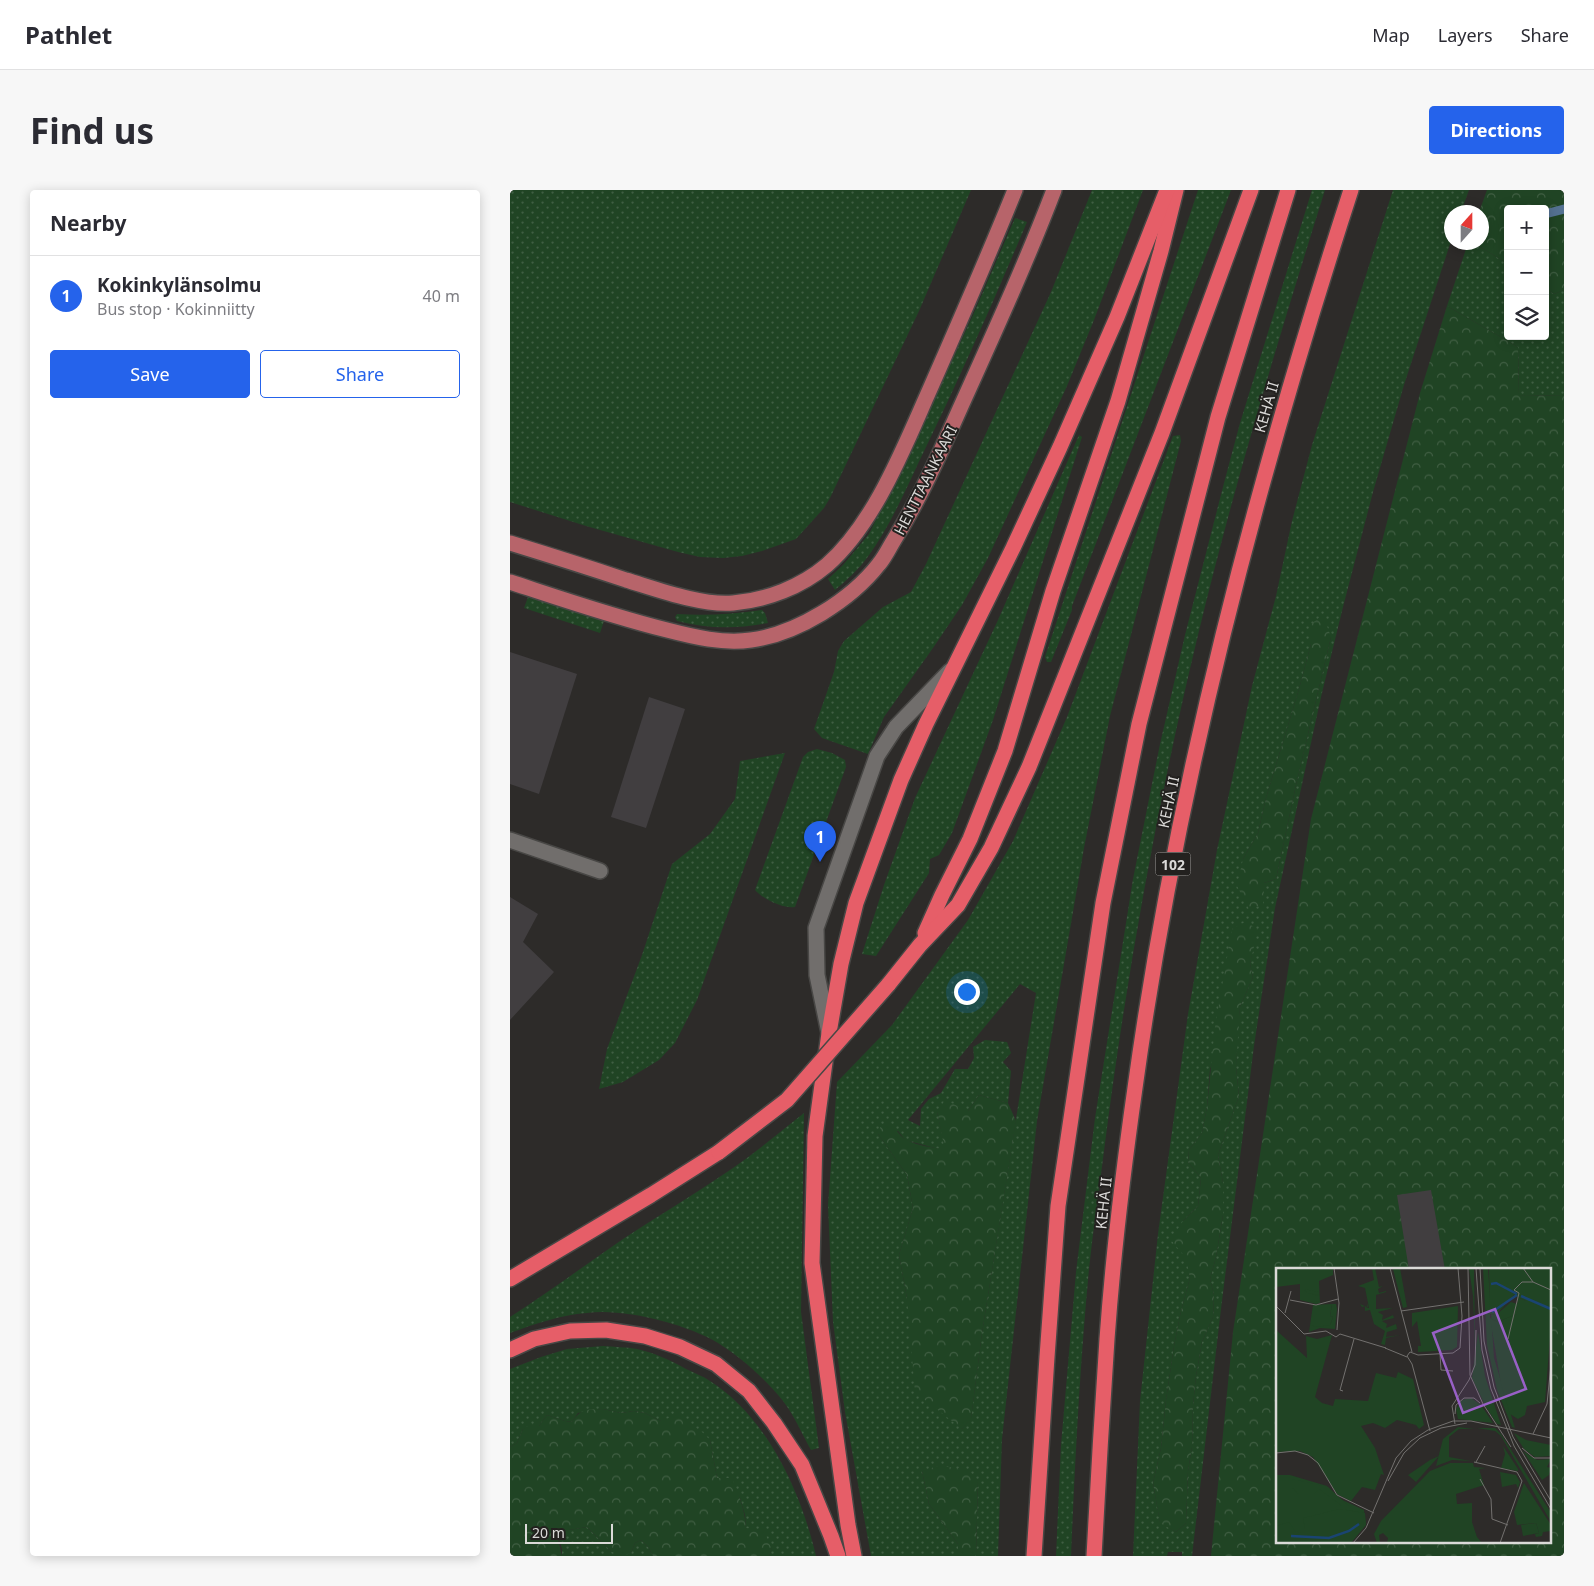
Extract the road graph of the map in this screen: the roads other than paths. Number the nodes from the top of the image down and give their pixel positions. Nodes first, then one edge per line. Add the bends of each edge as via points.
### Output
1 (1015, 190) edge
2 (1054, 190) edge
3 (1167, 190) edge
4 (1176, 190) edge
5 (1251, 190) edge
6 (1288, 190) edge
7 (1350, 190) edge
8 (510, 543) edge
9 (510, 582) edge
10 (956, 664) junction
11 (510, 840) edge
12 (600, 871) dead end
13 (920, 945) junction
14 (829, 1032) junction
15 (510, 1279) edge
16 (510, 1350) edge
17 (838, 1556) edge
18 (854, 1556) edge
19 (1034, 1556) edge
20 (1094, 1556) edge

1 - 8 main road via 979,279 880,497 857,533 827,565 802,583 771,596 732,603 700,600
2 - 9 main road, HENTTAANKAARI via 1028,256 910,515 879,564 831,608 782,632 752,640 724,641 639,623
3 - 10 highway via 1117,317 1060,447
4 - 13 highway via 1118,402 1053,591 1005,751 970,839
5 - 13 highway via 1162,433 1029,766 991,848 958,905
6 - 19 highway via 1218,416 1139,724 1103,902 1058,1206
7 - 20 highway, KEHÄ II / 102 via 1228,610 1164,912 1135,1086 1120,1203 1107,1337
10 - 14 highway via 902,780 856,903
10 - 14 street via 896,727 877,756 816,928 817,975
11 - 12 street
13 - 15 highway, bridge via 787,1100 719,1152
14 - 18 highway via 815,1136 812,1263
16 - 17 highway via 534,1339 570,1331 606,1330 680,1346 716,1364 749,1391 802,1464

